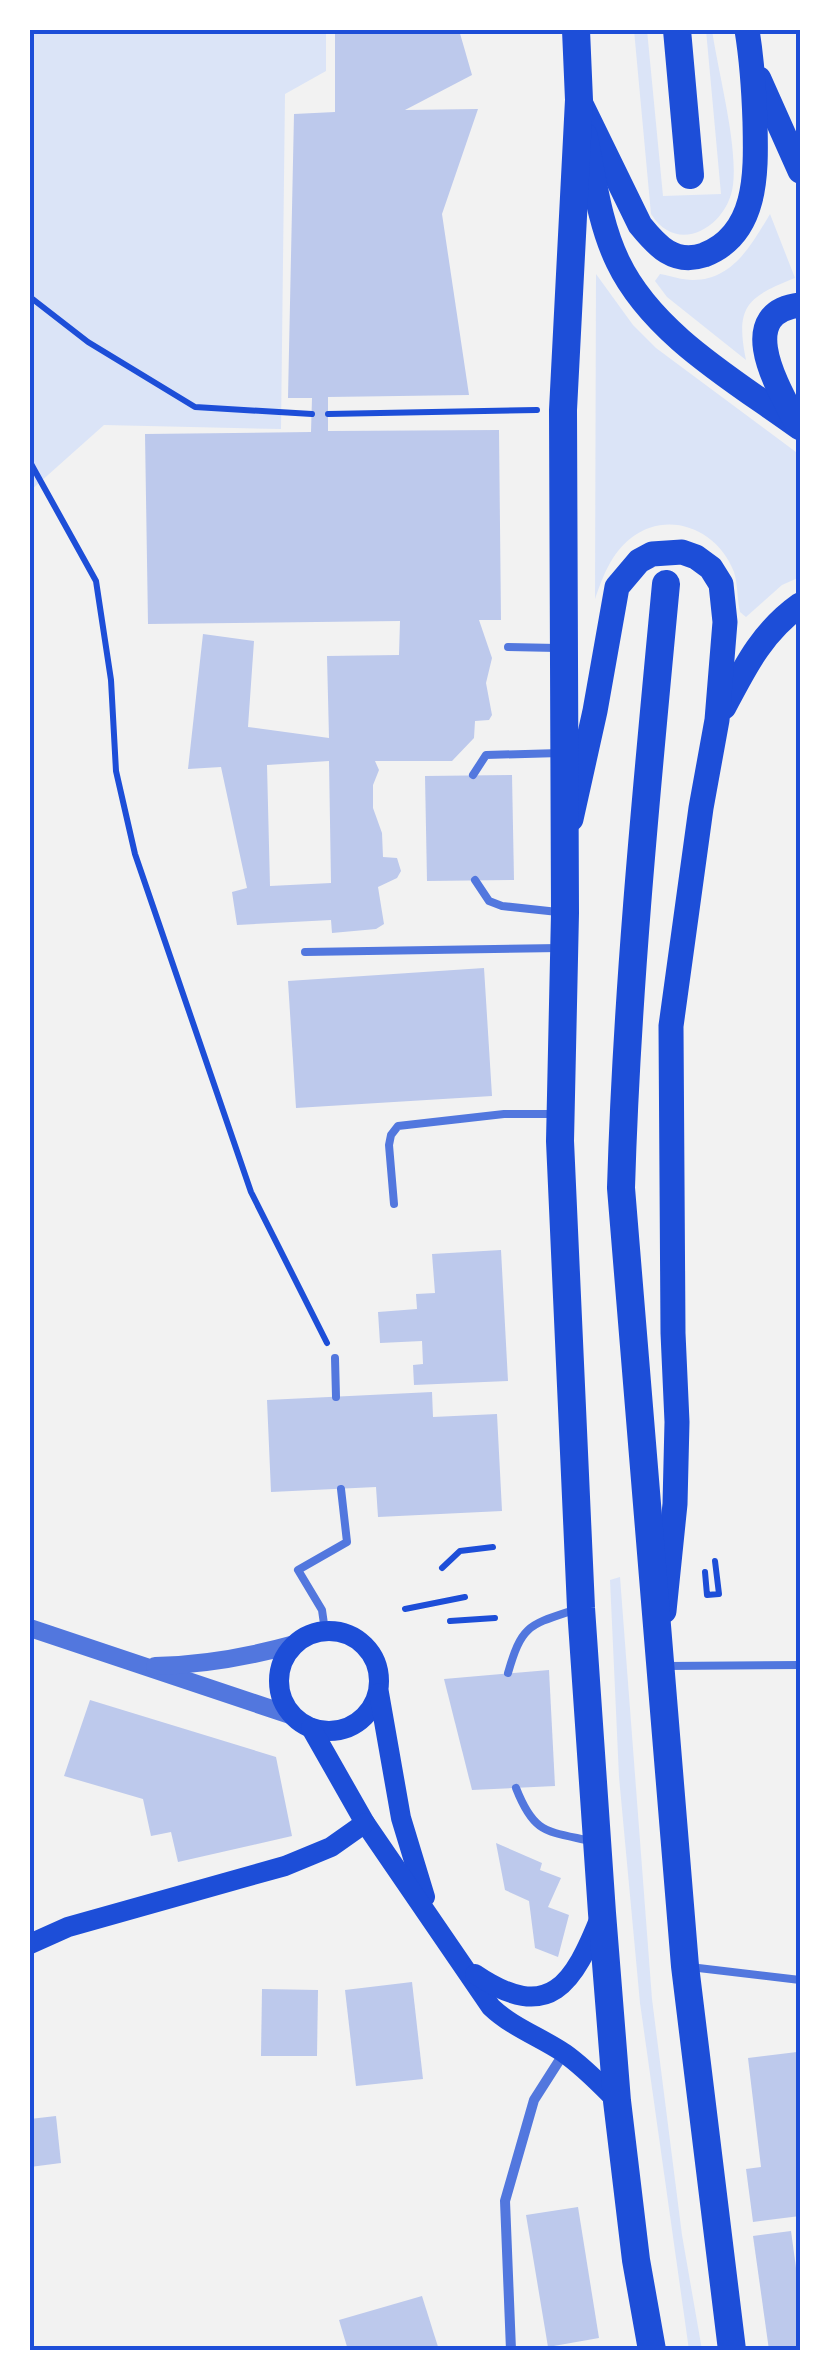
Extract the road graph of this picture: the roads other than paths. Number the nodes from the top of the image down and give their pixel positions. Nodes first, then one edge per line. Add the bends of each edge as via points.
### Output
1 (576, 30) edge
2 (677, 30) edge
3 (747, 30) edge
4 (753, 63) junction
5 (578, 100) junction
6 (800, 170) edge
7 (690, 175) dead end
8 (800, 305) edge
9 (799, 427) edge
10 (666, 584) dead end
11 (800, 605) edge
12 (508, 647) dead end
13 (562, 648) junction
14 (717, 720) junction
15 (564, 753) junction
16 (474, 775) dead end
17 (565, 843) junction
18 (475, 880) dead end
19 (565, 913) junction
20 (564, 948) junction
21 (305, 952) dead end
22 (561, 1114) junction
23 (394, 1204) dead end
24 (335, 1358) road end
25 (336, 1397) dead end
26 (341, 1489) dead end
27 (581, 1608) junction
28 (30, 1628) edge
29 (325, 1631) junction
30 (295, 1644) junction
31 (661, 1656) junction
32 (800, 1665) edge
33 (140, 1666) junction
34 (508, 1674) dead end
35 (379, 1692) junction
36 (302, 1722) junction
37 (516, 1788) dead end
38 (366, 1823) junction
39 (597, 1843) junction
40 (602, 1913) junction
41 (432, 1918) junction
42 (30, 1944) edge
43 (685, 1966) junction
44 (466, 1967) junction
45 (800, 1980) edge
46 (564, 2053) junction
47 (617, 2101) junction
48 (511, 2350) edge
49 (652, 2350) edge
50 (732, 2350) edge

1 - 5 highway
2 - 7 highway
3 - 4 main road
4 - 5 main road via 753,197 734,232 694,258 665,253 640,225
4 - 6 main road
5 - 9 main road via 608,238 628,280 697,352
5 - 13 highway via 563,410
8 - 9 main road via 779,310 770,321 765,351
10 - 31 highway via 624,1070 622,1188
11 - 14 main road via 768,631
12 - 13 lane
13 - 15 highway
14 - 17 main road via 725,612 720,584 696,558 652,554 628,572 614,597
14 - 31 main road via 671,1026 676,1504
15 - 16 lane via 486,756
15 - 17 highway
17 - 19 highway
18 - 19 lane via 489,901 502,906
19 - 20 highway
20 - 21 lane
20 - 22 highway
22 - 23 lane via 398,1126 389,1144
22 - 27 highway
24 - 25 lane
26 - 29 lane via 347,1542 298,1570 322,1610
27 - 34 lane via 539,1621 518,1639
27 - 39 highway
28 - 33 street
29 - 30 main road
29 - 35 main road via 356,1637 368,1648
30 - 33 street via 199,1665
30 - 36 main road via 279,1688
31 - 32 lane
31 - 43 highway
33 - 36 street
35 - 36 main road via 372,1708 345,1729
35 - 41 main road via 401,1818
36 - 38 main road
37 - 39 lane via 527,1816 546,1831
38 - 41 main road
38 - 42 main road via 298,1862 68,1927
39 - 40 highway
40 - 44 main road via 571,1978 546,1994 498,1990
40 - 47 highway
41 - 44 main road
43 - 45 lane
43 - 50 highway
44 - 46 main road via 503,2018
46 - 47 main road
46 - 48 street via 534,2100 504,2200
47 - 49 highway

